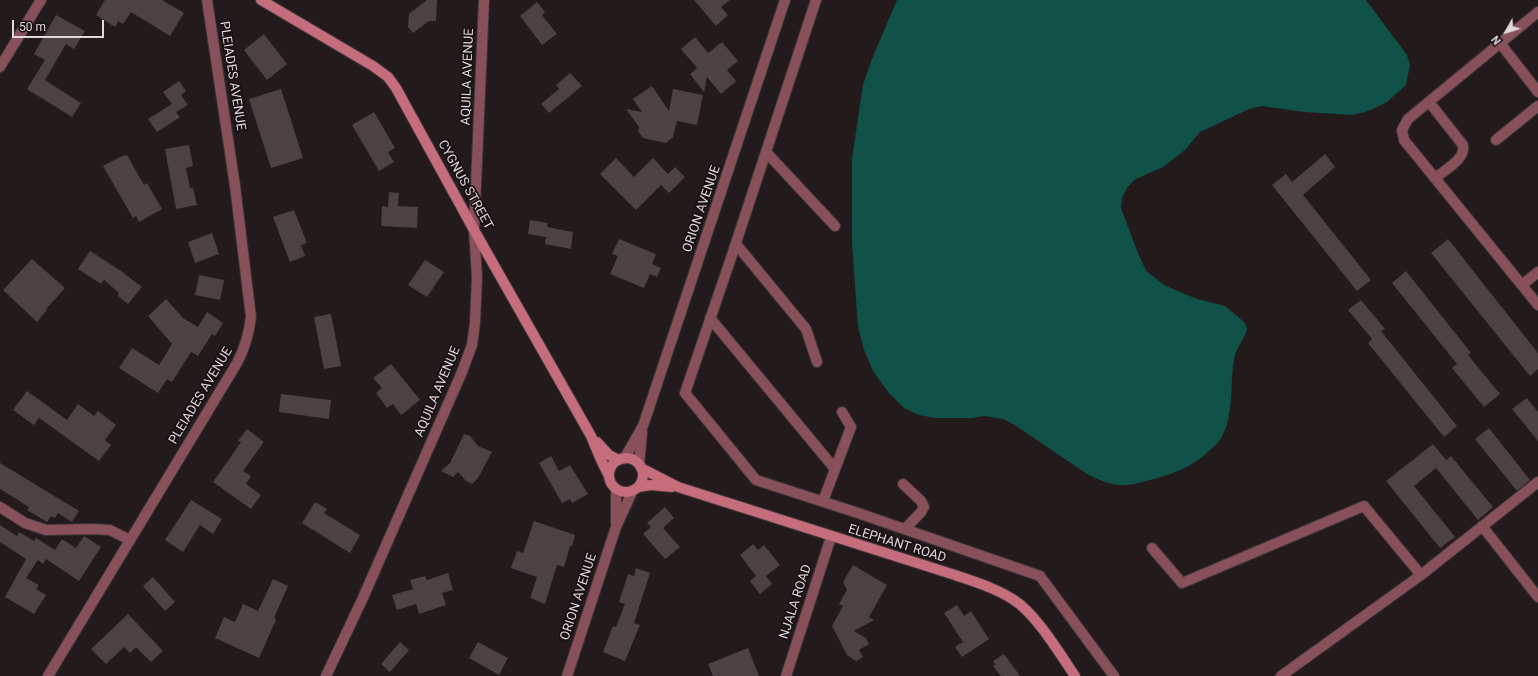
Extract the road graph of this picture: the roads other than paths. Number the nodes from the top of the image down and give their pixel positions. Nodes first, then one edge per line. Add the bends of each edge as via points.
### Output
1 (41, 0) edge
2 (207, 0) edge
3 (261, 0) edge
4 (484, 0) edge
5 (785, 0) edge
6 (816, 0) edge
7 (1538, 12) edge
8 (1500, 43) junction
9 (0, 67) edge
10 (1538, 92) edge
11 (1429, 102) junction
12 (1538, 106) edge
13 (1496, 140) dead end
14 (766, 152) junction
15 (1435, 178) junction
16 (835, 226) dead end
17 (474, 230) junction
18 (736, 244) junction
19 (1538, 272) edge
20 (1522, 285) junction
21 (1538, 305) edge
22 (710, 318) junction
23 (817, 362) dead end
24 (842, 412) dead end
25 (643, 426) junction
26 (592, 436) junction
27 (622, 460) junction
28 (640, 466) junction
29 (835, 469) junction
30 (609, 476) junction
31 (1538, 482) edge
32 (903, 484) dead end
33 (678, 488) junction
34 (616, 489) junction
35 (636, 489) junction
36 (823, 501) junction
37 (0, 507) edge
38 (1482, 526) junction
39 (616, 527) junction
40 (905, 529) junction
41 (831, 537) junction
42 (130, 540) junction
43 (1152, 548) dead end
44 (1421, 575) junction
45 (1538, 597) edge
46 (48, 676) edge
47 (326, 676) edge
48 (567, 676) edge
49 (786, 676) edge
50 (1075, 676) edge
51 (1114, 676) edge
52 (1281, 676) edge

1 - 9 street
2 - 42 street, PLEIADES AVENUE via 235,186 251,317 246,346 237,363
3 - 17 street, CYGNUS STREET via 388,77 406,102
4 - 17 street, AQUILA AVENUE
5 - 25 street, ORION AVENUE
6 - 14 street
7 - 8 street
8 - 10 street
8 - 11 street
11 - 15 street via 1408,119 1402,130 1404,140
11 - 15 street via 1463,145 1464,150 1461,156
12 - 13 street
14 - 16 street
14 - 18 street
15 - 20 street
17 - 26 street, CYGNUS STREET
17 - 47 street, AQUILA AVENUE via 477,277 472,345 362,600
18 - 22 street
18 - 23 street via 806,329
19 - 20 street
20 - 21 street
22 - 29 street
22 - 36 street via 685,393 756,480
24 - 29 street via 850,427
25 - 27 street, ORION AVENUE
25 - 28 street, ORION AVENUE
26 - 27 street, CYGNUS STREET via 603,450
26 - 30 street, CYGNUS STREET
27 - 28 street via 632,460
27 - 30 street via 612,467
28 - 33 street, ELEPHANT ROAD
28 - 35 street via 642,478
29 - 36 street
30 - 34 street
31 - 38 street
32 - 40 street via 924,507
33 - 35 street, ELEPHANT ROAD via 651,485
33 - 41 street, ELEPHANT ROAD
34 - 35 street via 624,492
34 - 39 street, ORION AVENUE
35 - 39 street, ORION AVENUE
36 - 40 street
37 - 42 street via 25,523 46,530 110,530
38 - 44 street
38 - 45 street
39 - 48 street, ORION AVENUE
40 - 51 street via 1040,576
41 - 49 street, NJALA ROAD
41 - 50 street, ELEPHANT ROAD via 998,591 1015,601 1041,628
42 - 46 street, PLEIADES AVENUE
43 - 44 street via 1182,583 1364,506
44 - 52 street

